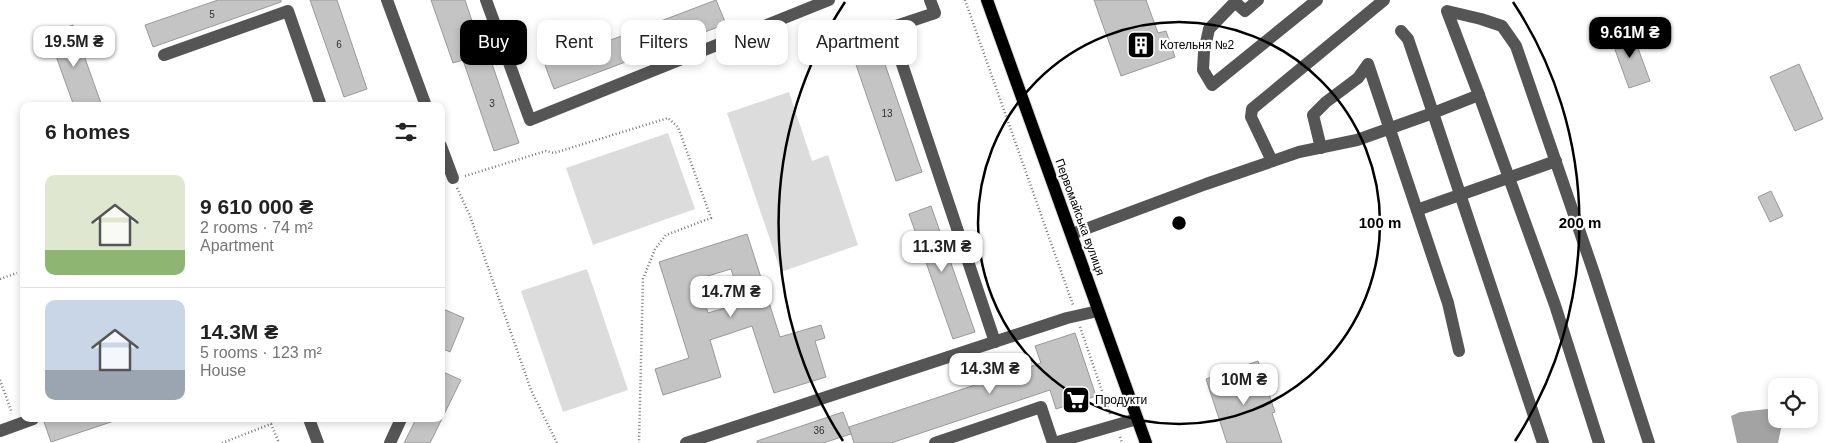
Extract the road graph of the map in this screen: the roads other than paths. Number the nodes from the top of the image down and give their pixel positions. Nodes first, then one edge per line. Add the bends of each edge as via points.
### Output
1 (387, 0) edge
2 (486, 0) edge
3 (829, 0) edge
4 (930, 0) edge
5 (987, 0) edge
6 (1258, 0) edge
7 (1317, 0) edge
8 (1384, 0) edge
9 (1235, 1) edge
10 (1401, 31) dead end
11 (164, 55) dead end
12 (1479, 95) junction
13 (320, 102) edge
14 (425, 102) edge
15 (1433, 113) junction
16 (1390, 128) junction
17 (1321, 148) junction
18 (445, 157) edge
19 (1272, 161) junction
20 (1556, 161) junction
21 (453, 178) road end
22 (1509, 178) junction
23 (1460, 195) junction
24 (1417, 210) junction
25 (1072, 234) junction
26 (1098, 311) junction
27 (995, 342) junction
28 (1459, 351) dead end
29 (1137, 419) junction
30 (26, 422) edge
31 (310, 422) edge
32 (400, 422) edge
33 (0, 431) edge
34 (1069, 441) edge
35 (318, 443) edge
36 (390, 443) edge
37 (686, 443) edge
38 (935, 443) edge
39 (1054, 443) edge
40 (1146, 443) edge
41 (1543, 443) edge
42 (1599, 443) edge
43 (1649, 443) edge

1 - 14 street
2 - 3 street via 530,120
4 - 27 street via 935,13 890,28
5 - 25 main road, Первомайська вулиця
6 - 9 street via 1245,11
7 - 9 street via 1212,85 1203,70 1209,29
8 - 19 street via 1252,108 1252,117
10 - 15 street via 1408,40
11 - 13 street via 288,11
12 - 15 street
12 - 20 street via 1447,12 1502,26 1516,46
12 - 22 street
15 - 16 street
15 - 23 street
16 - 17 street
16 - 17 street via 1368,64 1358,78 1313,115
16 - 24 street
17 - 19 street
18 - 21 street
19 - 25 street
20 - 22 street
20 - 43 street
22 - 23 street
22 - 42 street via 1555,304
23 - 24 street
23 - 41 street
24 - 28 street via 1448,303
25 - 26 main road, Первомайська вулиця
26 - 27 street
26 - 29 main road, Первомайська вулиця
27 - 37 street
29 - 34 street
29 - 40 main road, Первомайська вулиця
30 - 33 street
31 - 35 street
32 - 36 street
34 - 39 street
38 - 39 street via 1041,407

